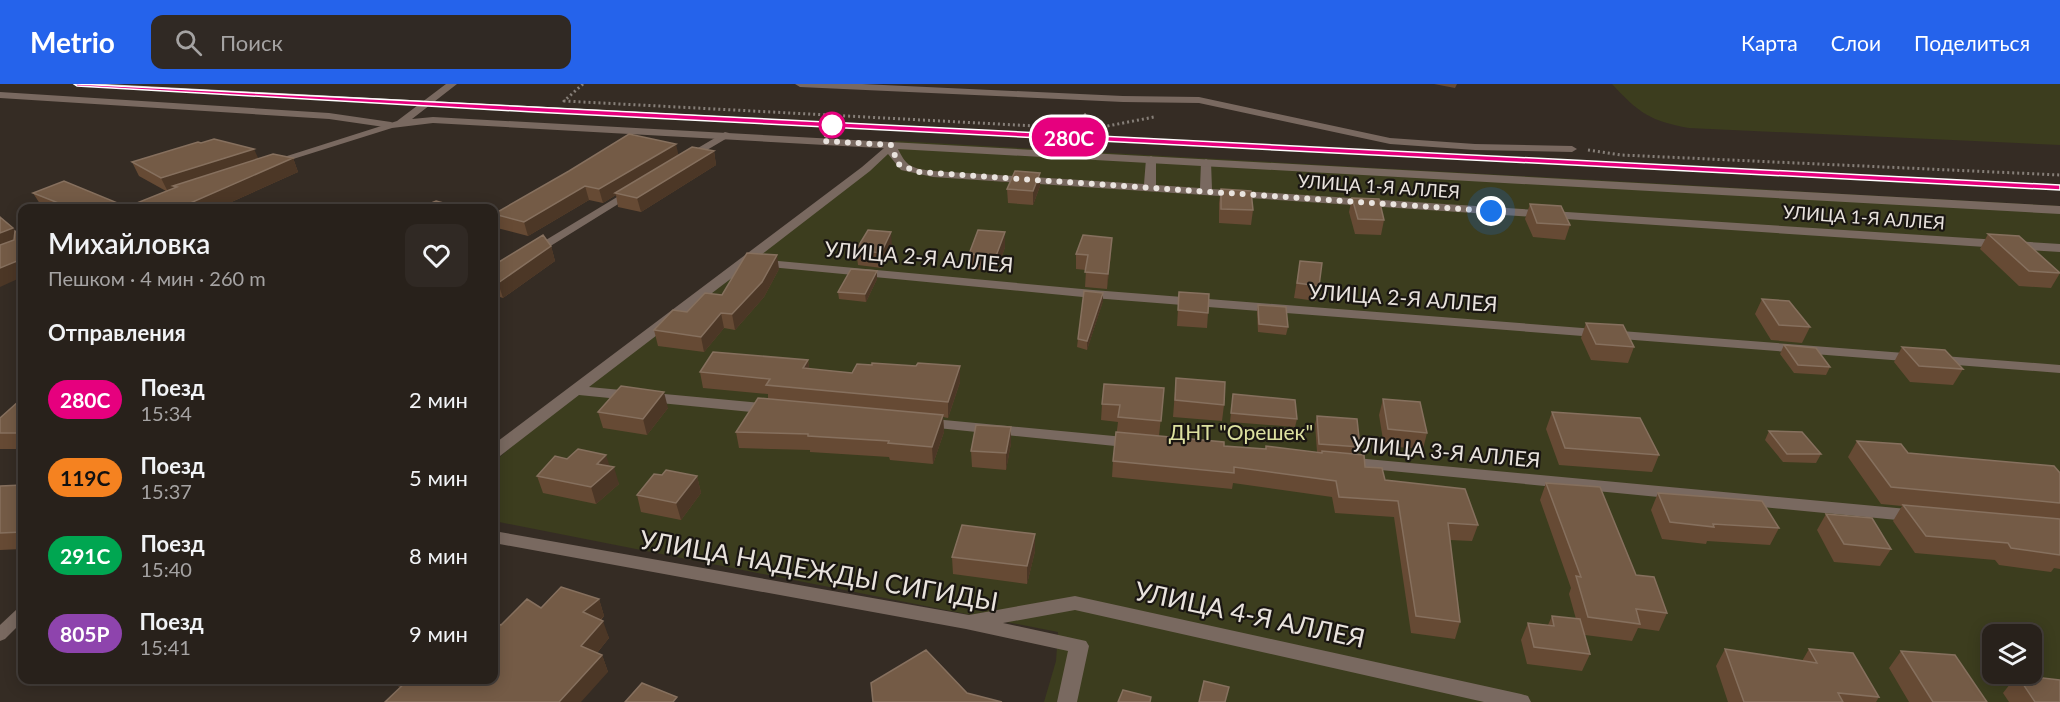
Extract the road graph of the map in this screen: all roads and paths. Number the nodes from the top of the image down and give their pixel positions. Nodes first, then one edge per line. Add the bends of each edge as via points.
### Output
1 (452, 84) edge
2 (583, 84) edge
3 (800, 84) edge
4 (0, 95) edge
5 (395, 124) junction
6 (1100, 127) dead end
7 (724, 135) junction
8 (891, 145) junction
9 (1572, 149) joint
10 (1151, 159) junction
11 (1206, 162) junction
12 (674, 165) edge
13 (263, 166) edge
14 (2060, 176) edge
15 (644, 184) edge
16 (1150, 188) junction
17 (1206, 193) junction
18 (2060, 210) edge
19 (2060, 248) edge
20 (524, 257) edge
21 (744, 260) junction
22 (2060, 369) edge
23 (577, 390) junction
24 (790, 411) edge
25 (909, 422) edge
26 (1146, 444) edge
27 (498, 449) edge
28 (1324, 460) edge
29 (1929, 517) edge
30 (498, 538) edge
31 (18, 617) edge
32 (966, 622) junction
33 (0, 635) edge
34 (1067, 702) edge
35 (1521, 702) edge

1 - 5 street
2 - 6 path via 564,101
3 - 9 street via 1189,100 1390,141
4 - 5 street via 329,116
5 - 7 street via 433,120
5 - 13 street
7 - 8 street
7 - 12 street
8 - 10 street
8 - 16 street, УЛИЦА 1-Я АЛЛЕЯ via 898,164 918,172
8 - 21 street via 866,169
9 - 14 path via 1621,155
10 - 11 street
10 - 16 street
11 - 17 street
11 - 18 street
15 - 20 street
16 - 17 street, УЛИЦА 1-Я АЛЛЕЯ
17 - 19 street, УЛИЦА 1-Я АЛЛЕЯ
21 - 22 street, УЛИЦА 2-Я АЛЛЕЯ via 1093,294
21 - 23 street
23 - 24 street
23 - 27 street
25 - 26 street
28 - 29 street, УЛИЦА 3-Я АЛЛЕЯ
30 - 32 street, УЛИЦА НАДЕЖДЫ СИГИДЫ
31 - 33 lane
32 - 34 street, УЛИЦА НАДЕЖДЫ СИГИДЫ via 1079,646
32 - 35 street, УЛИЦА 4-Я АЛЛЕЯ via 1075,603

